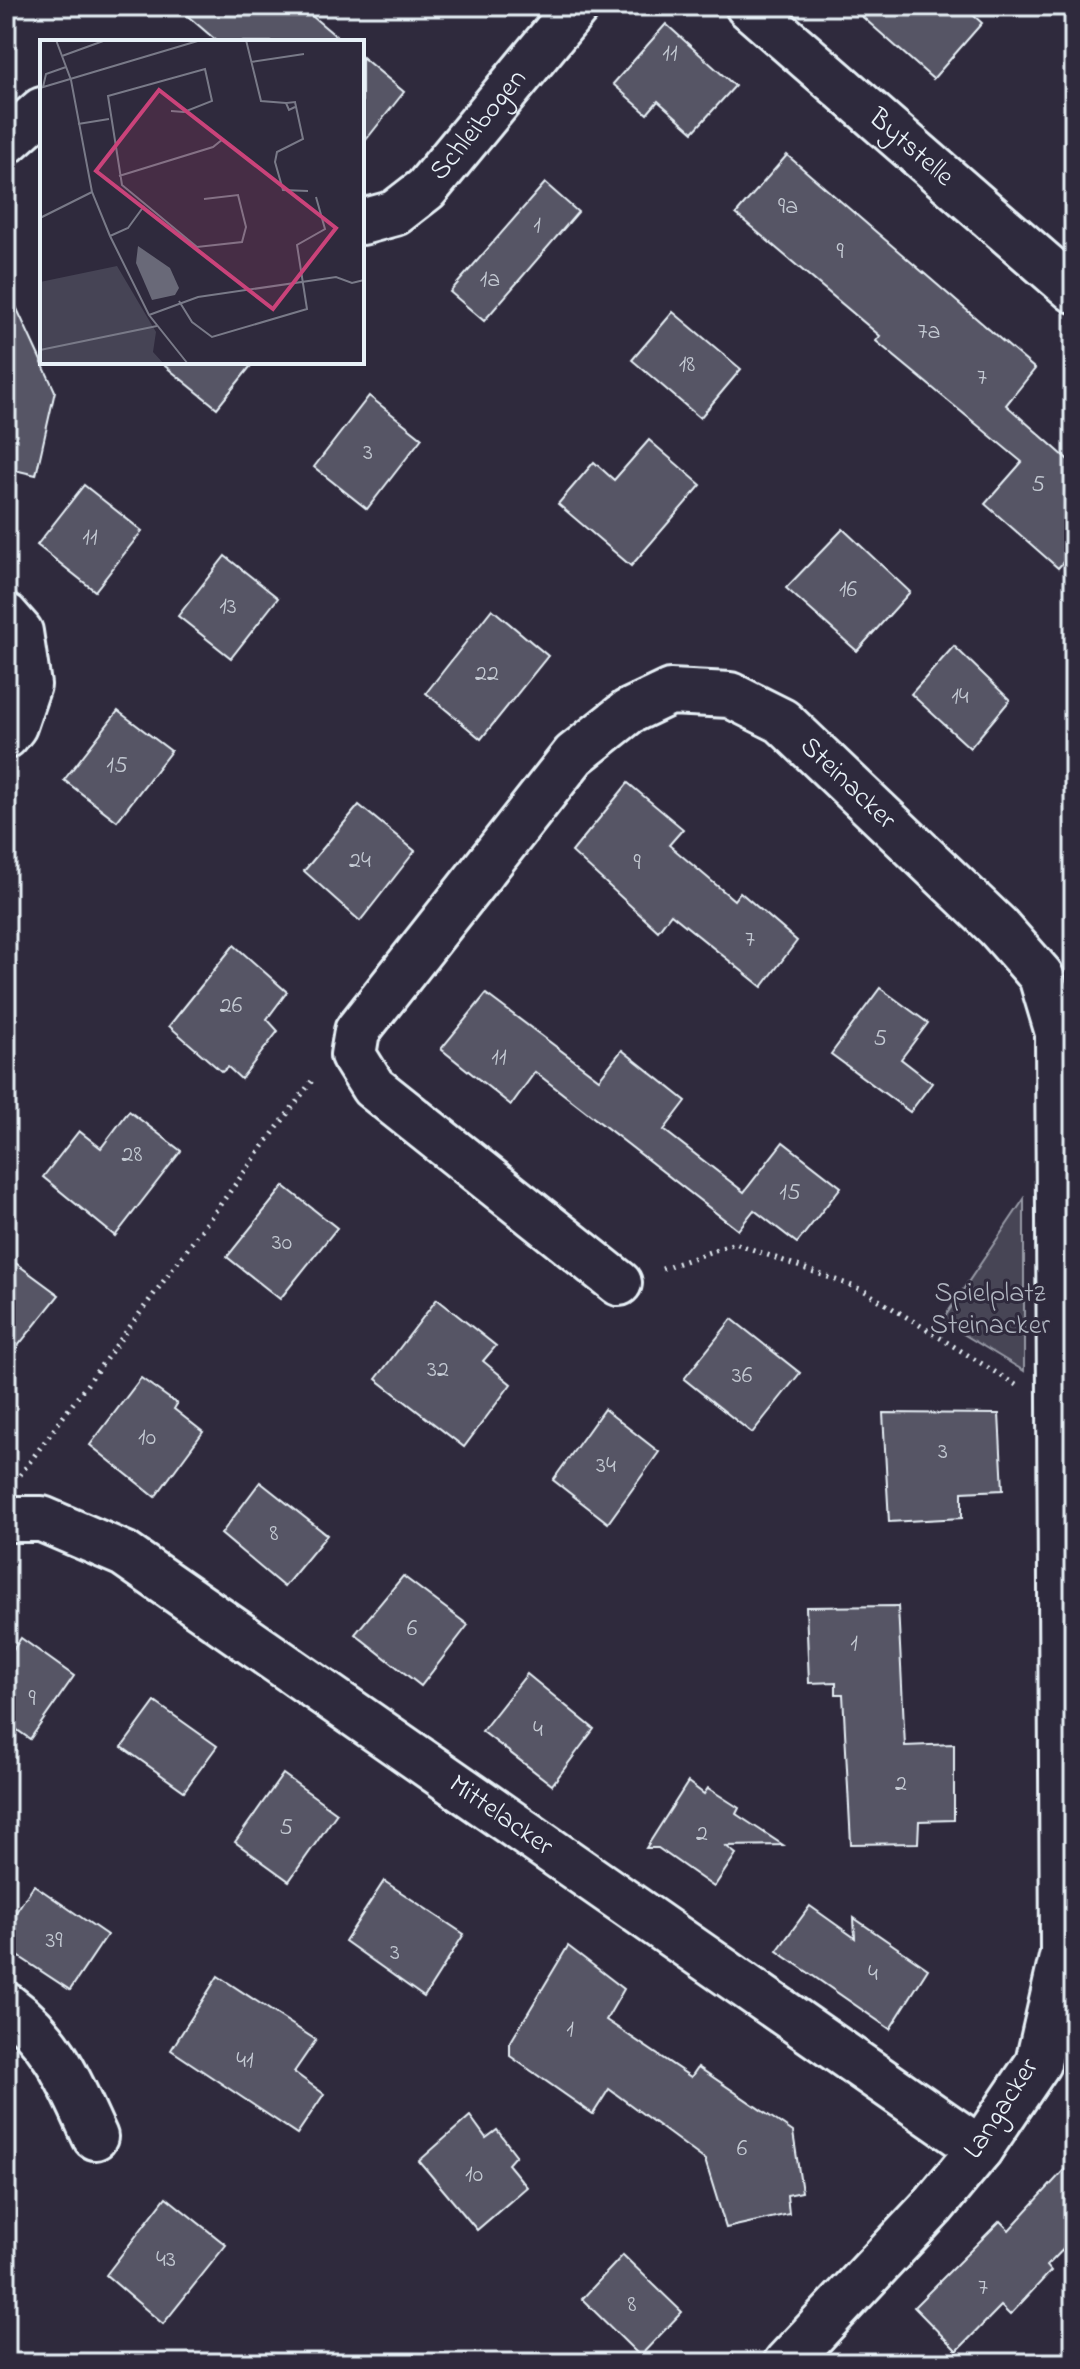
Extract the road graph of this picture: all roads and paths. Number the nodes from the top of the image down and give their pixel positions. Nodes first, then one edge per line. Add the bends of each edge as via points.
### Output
1 (577, 6) edge
2 (748, 6) edge
3 (40, 112) edge
4 (6, 142) edge
5 (364, 221) edge
6 (1074, 290) edge
7 (6, 616) edge
8 (6, 736) edge
9 (353, 1055) junction
10 (619, 1283) joint
11 (1061, 1413) junction
12 (11, 1500) edge
13 (1068, 1740) edge
14 (6, 2005) edge
15 (95, 2137) dead end
16 (980, 2149) junction
17 (786, 2363) edge

1 - 5 street, Schleibogen via 426,189 395,213
2 - 6 street, Bytstelle
3 - 4 street
7 - 8 street via 20,632 28,685
9 - 10 street via 373,1087
9 - 11 street, Steinacker via 357,1031 574,755 628,712 670,692 730,695 782,721 998,927 1041,976 1058,1033
9 - 12 path via 313,1078
10 - 11 path via 735,1243 863,1290
11 - 13 street, Steinacker
12 - 16 street, Mittelacker via 124,1554
13 - 16 street, Langacker via 1063,1953 1038,2063
14 - 15 street via 59,2058
16 - 17 street, Langacker

